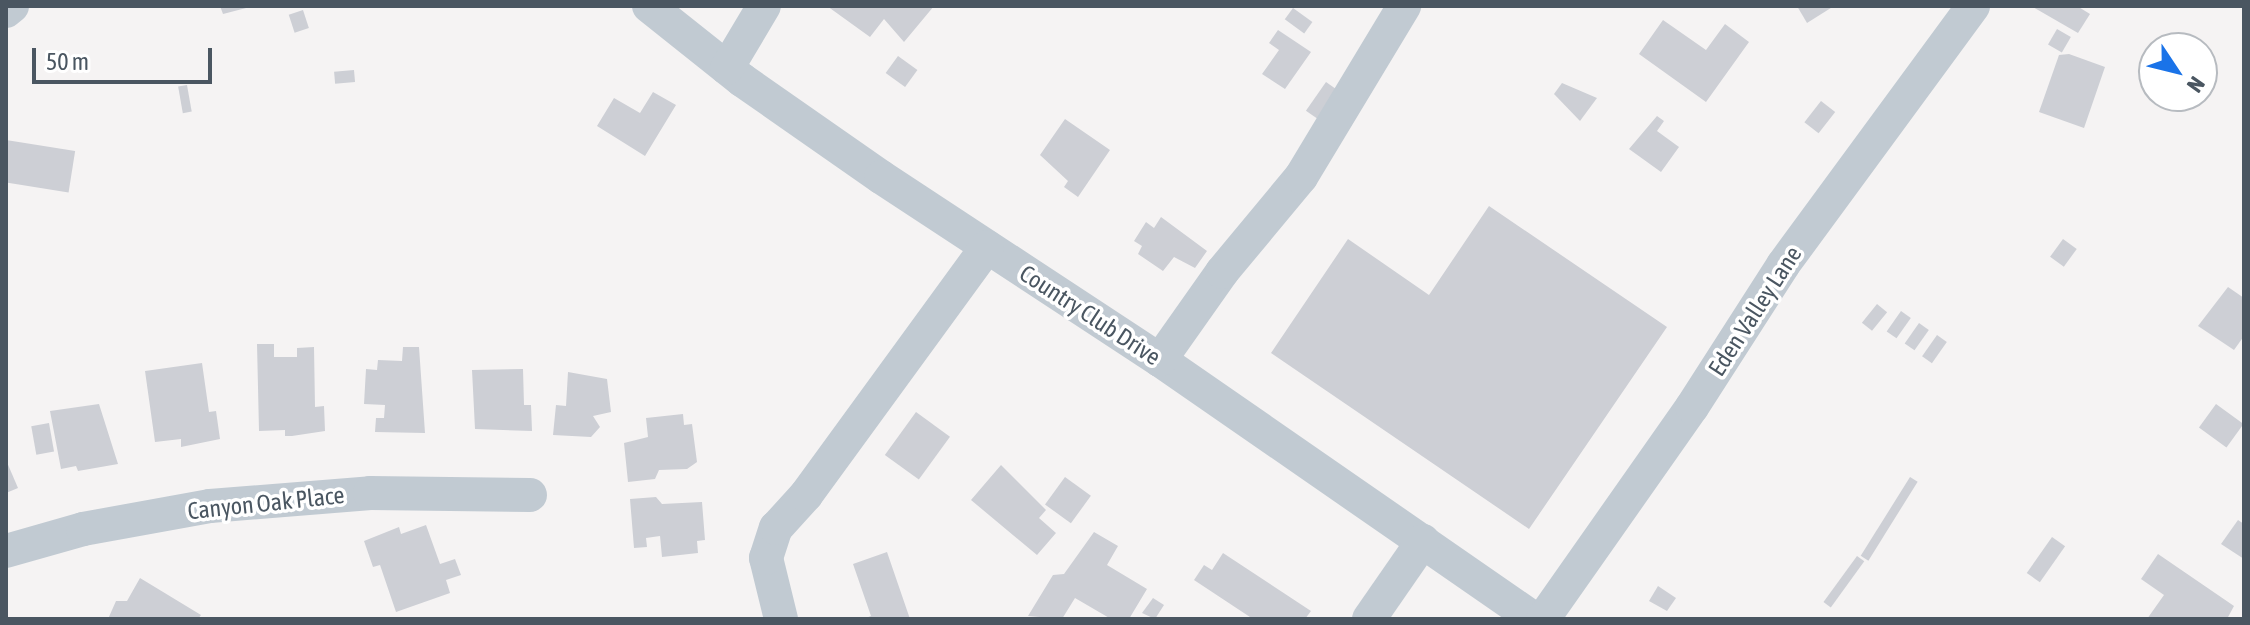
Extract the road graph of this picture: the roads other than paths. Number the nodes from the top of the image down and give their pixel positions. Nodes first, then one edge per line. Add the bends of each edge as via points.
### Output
1 (12, 6) edge
2 (649, 6) edge
3 (764, 6) edge
4 (1404, 6) edge
5 (1973, 6) edge
6 (6, 11) edge
7 (727, 68) junction
8 (987, 247) junction
9 (1160, 360) junction
10 (530, 495) dead end
11 (1423, 541) junction
12 (6, 551) edge
13 (781, 619) edge
14 (1369, 619) edge
15 (1534, 619) edge
16 (1543, 619) edge

1 - 6 street
2 - 7 street, Country Club Drive
3 - 7 street
4 - 9 street via 1301,177 1222,272
5 - 16 street, Eden Valley Lane via 1783,265 1692,407
7 - 8 street, Country Club Drive
8 - 9 street, Country Club Drive
8 - 13 street via 806,495 776,528 766,558
9 - 11 street, Country Club Drive
10 - 12 street, Canyon Oak Place via 370,493 210,506 83,529
11 - 14 street
11 - 15 street, Country Club Drive

